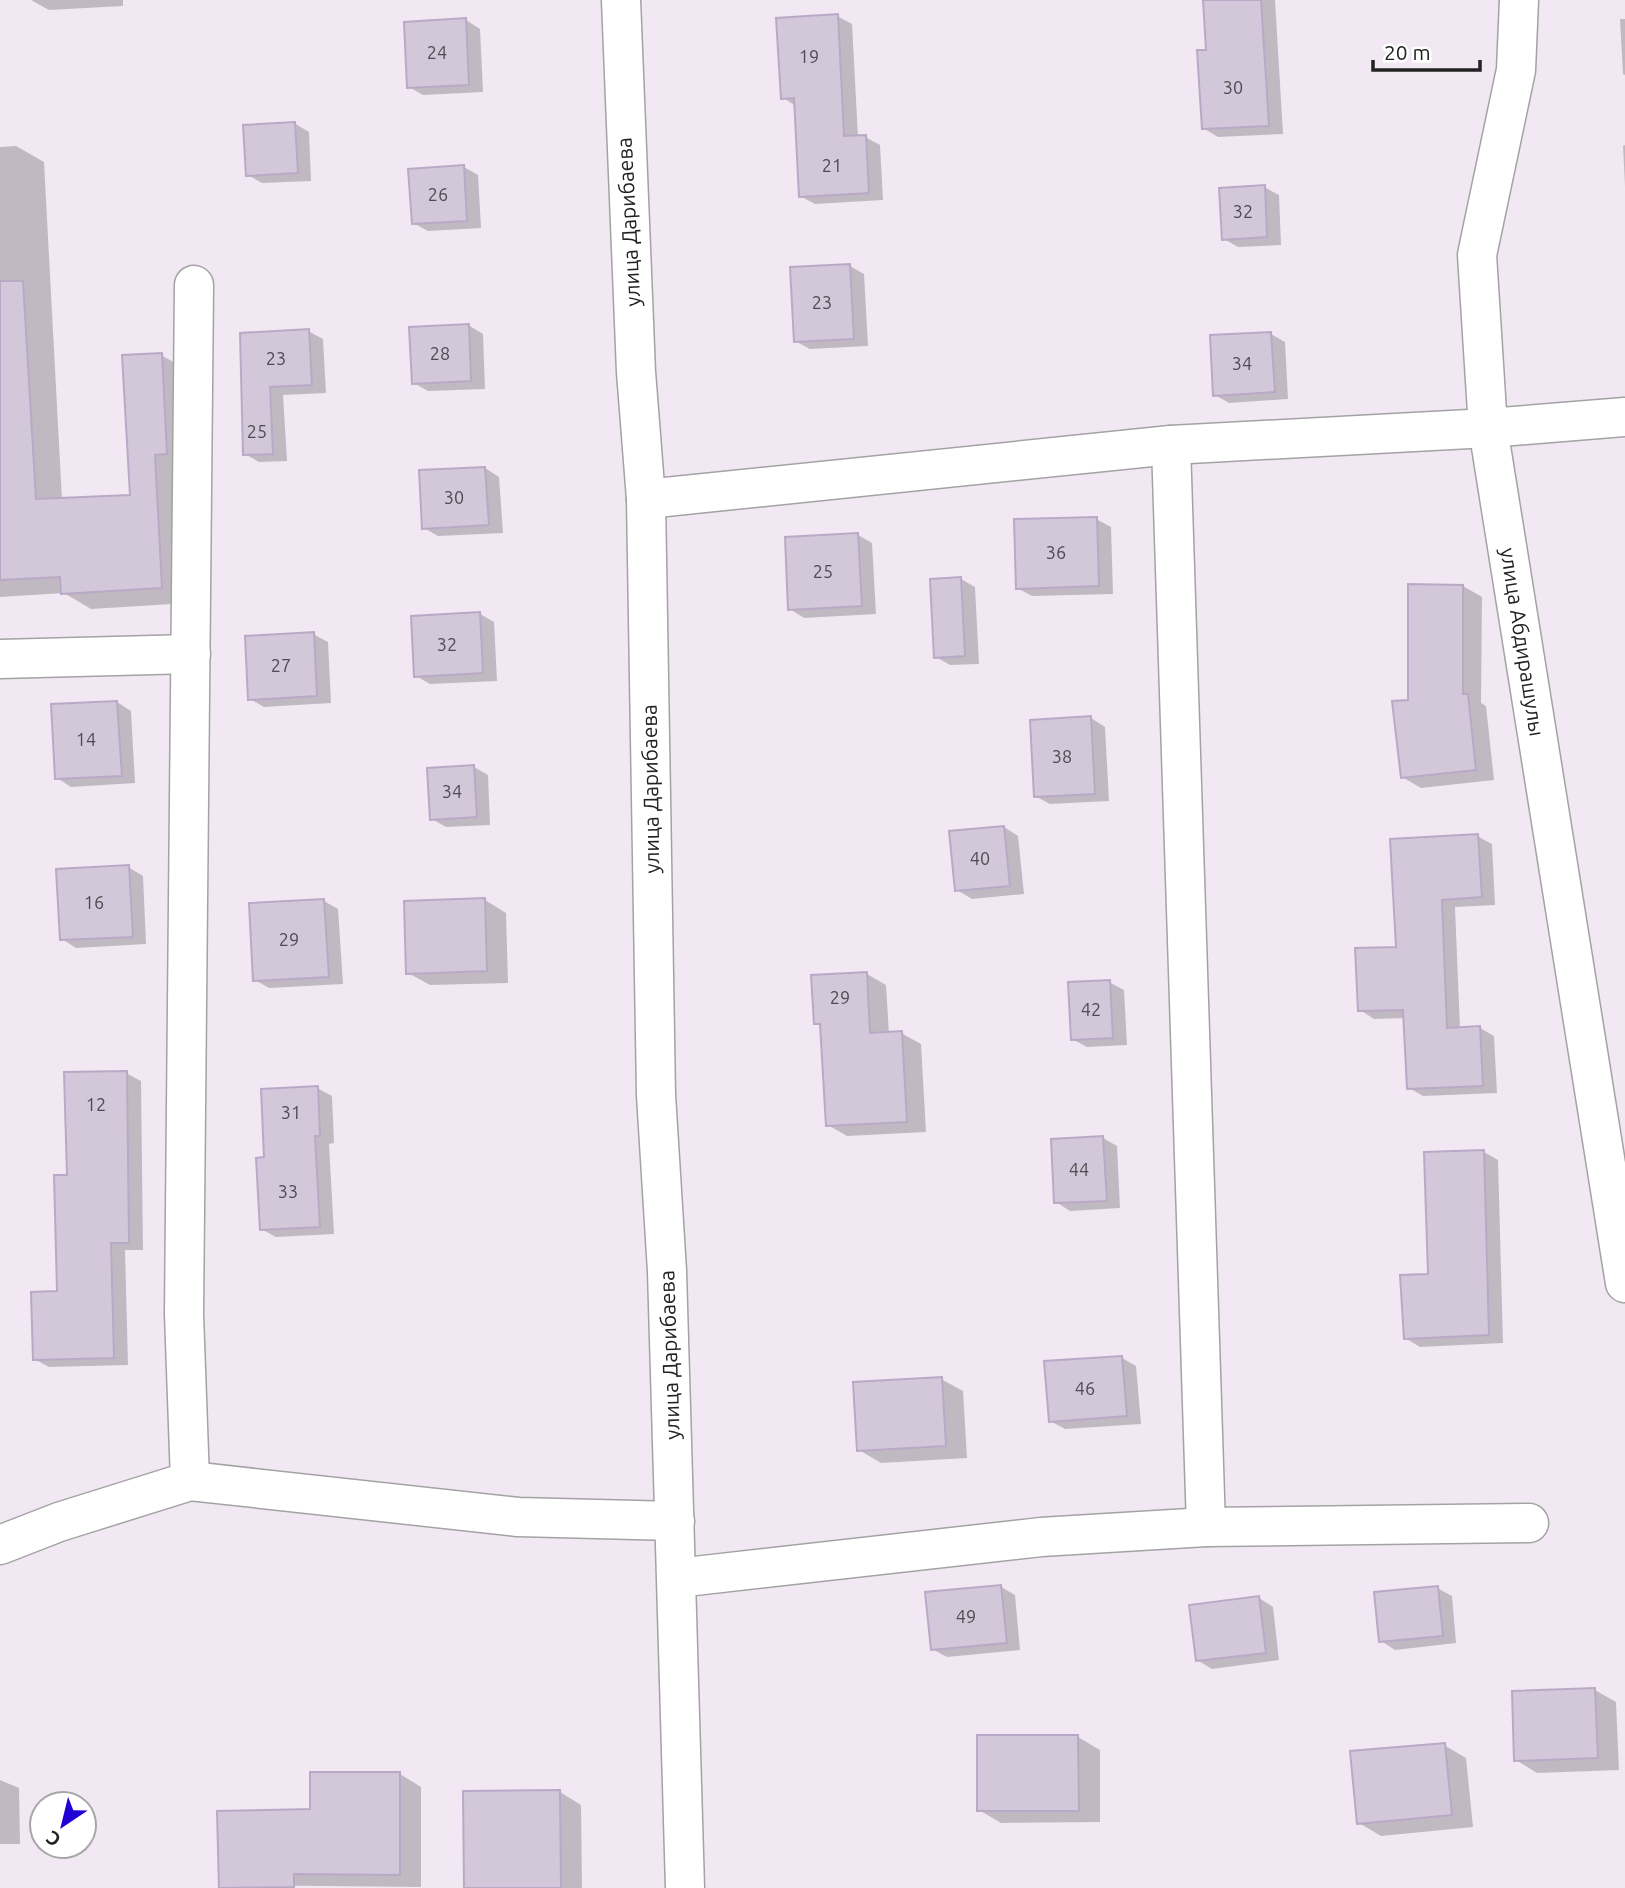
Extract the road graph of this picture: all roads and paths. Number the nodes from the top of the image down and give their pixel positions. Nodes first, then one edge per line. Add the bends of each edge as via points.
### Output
1 (621, 0) edge
2 (1519, 0) edge
3 (194, 285) dead end
4 (1625, 417) edge
5 (1488, 428) junction
6 (1171, 445) junction
7 (646, 499) junction
8 (191, 654) junction
9 (0, 659) edge
10 (1625, 1283) edge
11 (190, 1482) junction
12 (675, 1521) junction
13 (1529, 1523) dead end
14 (1206, 1527) junction
15 (0, 1545) edge
16 (677, 1577) junction
17 (685, 1888) edge

1 - 7 street, улица Дарибаева
2 - 5 street, улица Абдирашулы via 1516,70 1477,256
3 - 8 street
4 - 5 street
5 - 6 street
5 - 10 street, улица Абдирашулы
6 - 7 street
6 - 14 street
7 - 12 street, улица Дарибаева via 656,1095
8 - 9 street
8 - 11 street via 184,1314
11 - 12 street via 518,1517
11 - 15 street via 58,1522
12 - 16 street, улица Дарибаева
13 - 14 street
14 - 16 street via 1013,1540
16 - 17 street, улица Дарибаева

